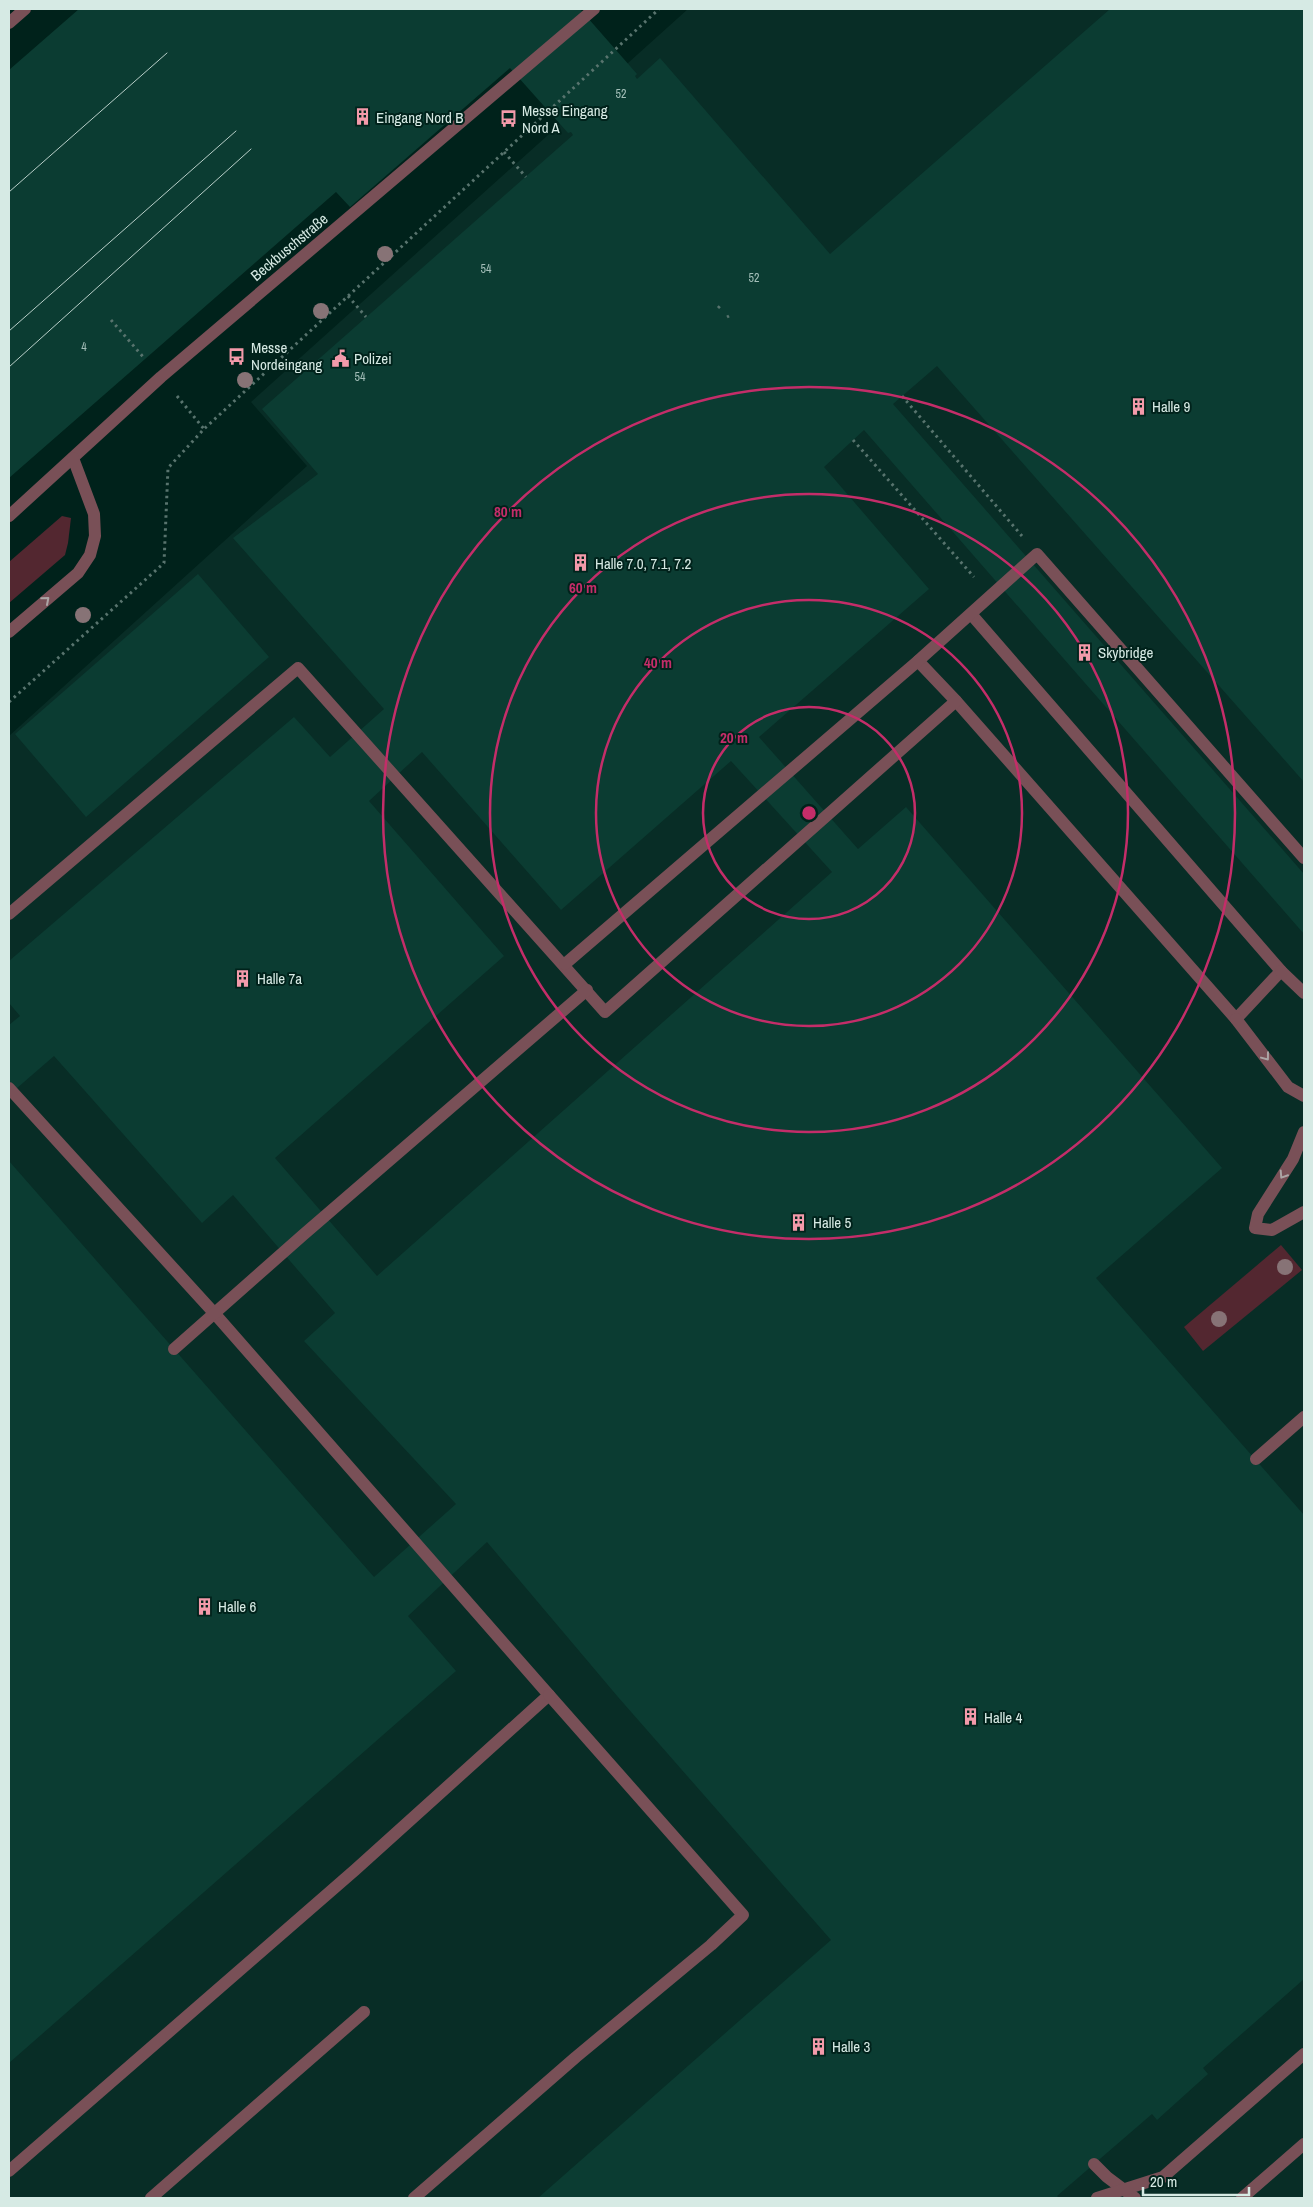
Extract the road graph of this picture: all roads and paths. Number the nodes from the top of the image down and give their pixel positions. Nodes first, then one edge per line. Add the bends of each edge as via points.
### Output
1 (25, 9) edge
2 (594, 9) edge
3 (659, 9) edge
4 (9, 23) edge
5 (504, 152) junction
6 (526, 177) dead end
7 (348, 296) junction
8 (366, 318) dead end
9 (902, 396) dead end
10 (853, 440) dead end
11 (73, 458) junction
12 (9, 516) edge
13 (1037, 554) junction
14 (991, 596) junction
15 (970, 614) junction
16 (9, 632) edge
17 (918, 661) junction
18 (956, 701) junction
19 (9, 702) edge
20 (1304, 858) edge
21 (9, 914) edge
22 (565, 964) junction
23 (1281, 971) junction
24 (587, 990) junction
25 (1304, 994) edge
26 (1236, 1019) junction
27 (9, 1088) edge
28 (1304, 1096) edge
29 (1304, 1132) edge
30 (1304, 1212) edge
31 (215, 1314) junction
32 (174, 1350) dead end
33 (1304, 1418) edge
34 (1256, 1459) dead end
35 (549, 1695) junction
36 (364, 2012) dead end
37 (1304, 2054) edge
38 (1304, 2144) edge
39 (1094, 2164) dead end
40 (9, 2171) edge
41 (1124, 2189) junction
42 (151, 2198) edge
43 (414, 2198) edge
44 (1097, 2198) edge
45 (1135, 2198) edge
46 (1242, 2198) edge

1 - 4 lane
2 - 11 lane, Beckbuschstraße via 161,377
3 - 5 path
5 - 6 path
5 - 7 path
7 - 8 path
7 - 19 path via 204,428 168,468 164,563
9 - 13 path
10 - 14 path
11 - 12 lane, Beckbuschstraße
16 -> 11 lane via 78,573 90,554 95,536 94,514
13 - 14 lane
13 - 20 lane
14 - 15 lane
15 - 17 lane
15 - 23 lane
17 - 18 lane
17 - 22 lane
18 - 24 lane via 605,1012
18 - 26 lane
21 - 22 lane via 298,668
22 - 24 lane
23 - 25 lane
23 - 26 lane
24 - 31 lane
26 -> 28 lane via 1288,1087
27 - 31 lane
29 -> 30 lane via 1293,1159 1258,1214 1256,1228 1272,1230
31 - 32 lane
31 - 35 lane
33 - 34 lane
35 - 40 lane via 355,1870
35 - 43 lane via 743,1915
36 - 42 lane
37 - 41 lane via 1163,2177
38 - 46 lane
39 - 41 lane
41 - 44 lane
41 - 45 lane

